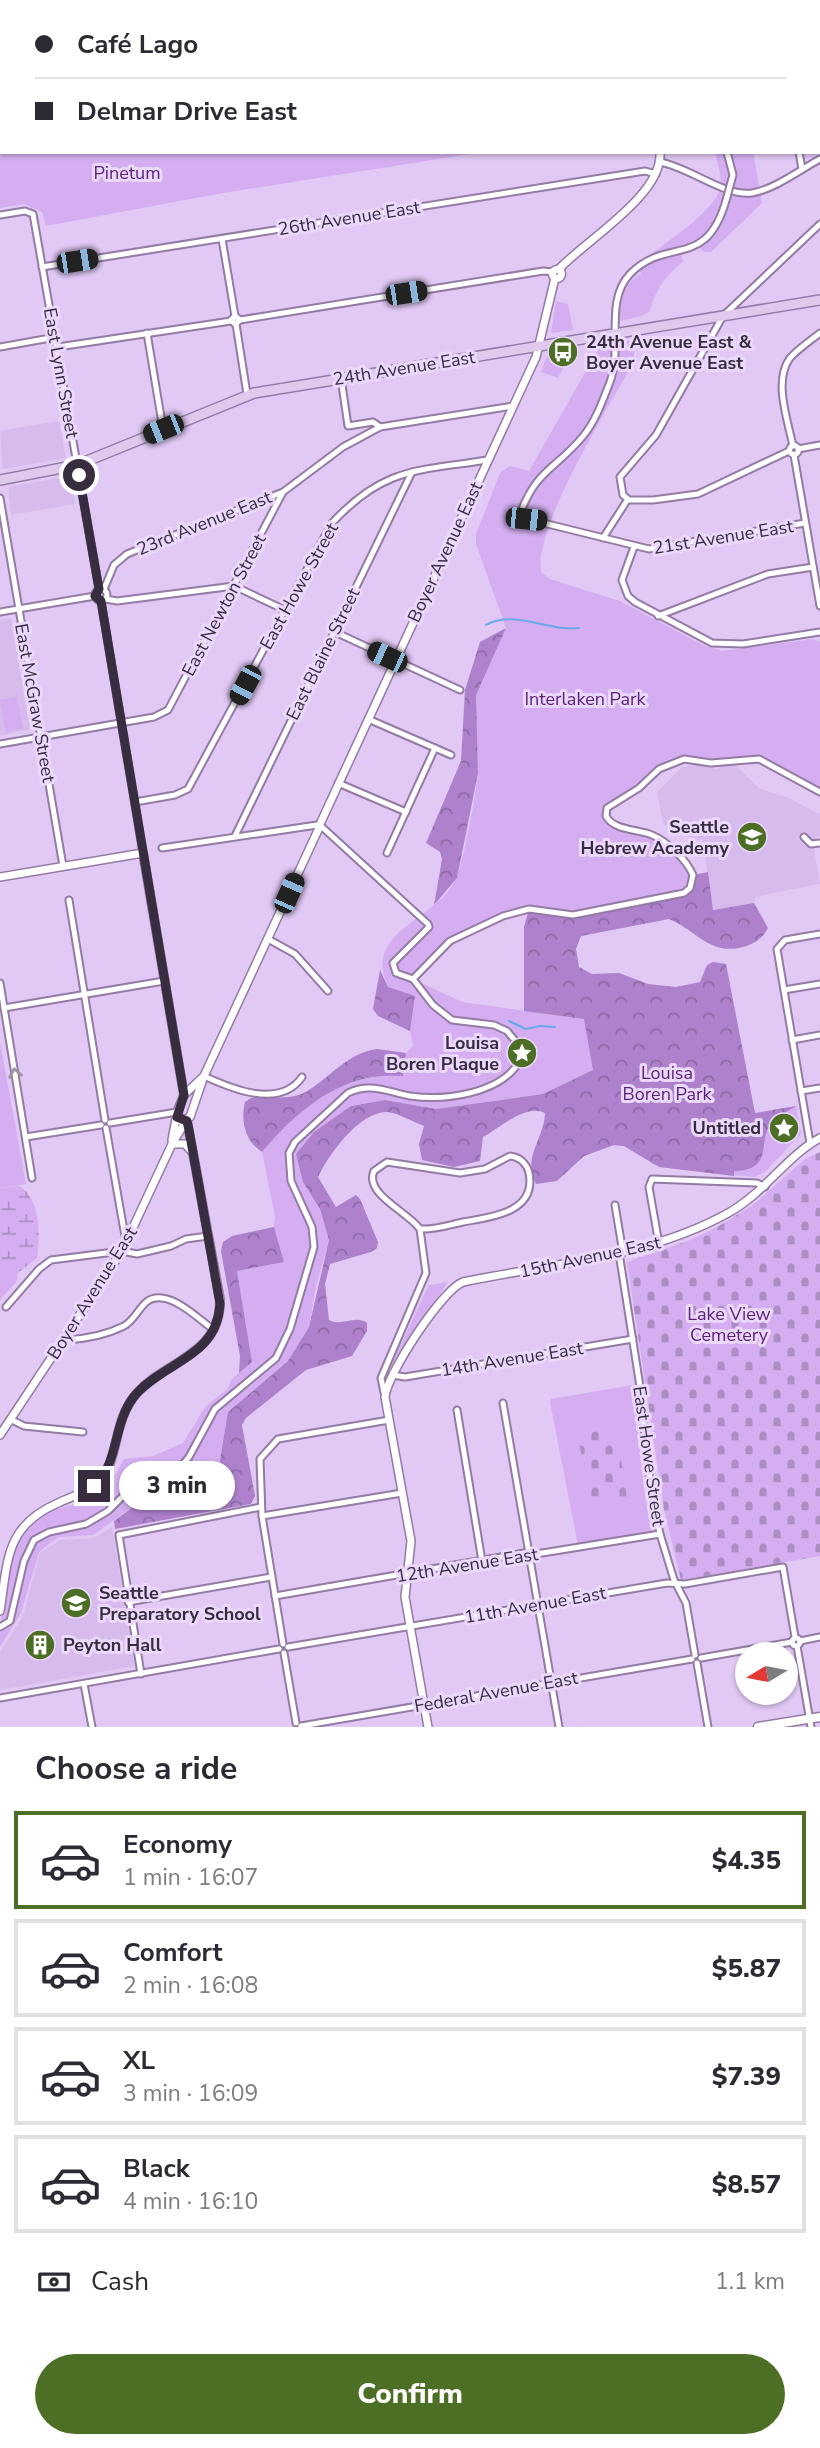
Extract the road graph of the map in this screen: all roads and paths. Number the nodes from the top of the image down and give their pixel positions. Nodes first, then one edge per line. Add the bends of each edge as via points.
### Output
1 (660, 154) edge
2 (728, 154) edge
3 (799, 154) edge
4 (820, 159) edge
5 (660, 162) junction
6 (802, 169) junction
7 (656, 174) junction
8 (0, 215) edge
9 (820, 225) edge
10 (222, 239) junction
11 (42, 267) junction
12 (556, 273) junction
13 (820, 300) edge
14 (723, 316) junction
15 (235, 320) junction
16 (147, 333) junction
17 (616, 333) junction
18 (820, 333) edge
19 (55, 337) junction
20 (541, 345) junction
21 (0, 347) edge
22 (58, 348) junction
23 (341, 378) junction
24 (247, 394) junction
25 (513, 406) junction
26 (380, 427) junction
27 (163, 429) junction
28 (820, 445) edge
29 (794, 450) junction
30 (488, 460) junction
31 (77, 465) junction
32 (412, 472) junction
33 (0, 480) edge
34 (283, 492) junction
35 (0, 498) edge
36 (628, 499) junction
37 (805, 523) junction
38 (603, 538) junction
39 (634, 547) junction
40 (813, 566) junction
41 (234, 586) junction
42 (102, 589) junction
43 (95, 596) junction
44 (103, 600) junction
45 (820, 606) edge
46 (19, 609) junction
47 (285, 610) junction
48 (0, 612) edge
49 (658, 616) junction
50 (335, 632) junction
51 (820, 632) edge
52 (395, 660) junction
53 (460, 690) dead end
54 (368, 719) junction
55 (121, 723) junction
56 (40, 737) junction
57 (0, 744) edge
58 (435, 748) junction
59 (451, 755) dead end
60 (338, 783) junction
61 (820, 792) edge
62 (135, 802) junction
63 (405, 812) junction
64 (320, 826) junction
65 (235, 836) junction
66 (804, 837) dead end
67 (820, 843) edge
68 (162, 848) dead end
69 (143, 853) junction
70 (387, 853) dead end
71 (63, 866) junction
72 (0, 877) edge
73 (69, 900) dead end
74 (820, 934) edge
75 (268, 939) junction
76 (413, 979) junction
77 (164, 981) junction
78 (0, 983) edge
79 (820, 984) edge
80 (784, 990) junction
81 (328, 991) dead end
82 (84, 995) junction
83 (4, 1008) junction
84 (820, 1035) edge
85 (792, 1040) junction
86 (204, 1076) junction
87 (302, 1077) dead end
88 (820, 1088) edge
89 (801, 1091) junction
90 (185, 1095) junction
91 (197, 1100) junction
92 (177, 1113) junction
93 (186, 1121) junction
94 (106, 1124) junction
95 (26, 1137) junction
96 (820, 1138) edge
97 (810, 1143) junction
98 (172, 1144) junction
99 (194, 1156) junction
100 (32, 1178) dead end
101 (765, 1187) junction
102 (615, 1205) dead end
103 (420, 1229) junction
104 (208, 1236) junction
105 (126, 1242) junction
106 (659, 1244) junction
107 (122, 1251) junction
108 (621, 1253) junction
109 (6, 1307) dead end
110 (215, 1329) junction
111 (633, 1339) junction
112 (65, 1340) junction
113 (392, 1375) junction
114 (385, 1397) junction
115 (503, 1403) dead end
116 (457, 1409) dead end
117 (10, 1419) junction
118 (389, 1420) junction
119 (1, 1432) edge
120 (83, 1432) dead end
121 (402, 1493) junction
122 (261, 1507) junction
123 (262, 1516) junction
124 (660, 1534) junction
125 (529, 1554) junction
126 (482, 1561) junction
127 (408, 1573) junction
128 (271, 1577) junction
129 (676, 1583) junction
130 (275, 1596) junction
131 (128, 1602) junction
132 (537, 1605) junction
133 (0, 1611) edge
134 (410, 1626) junction
135 (0, 1627) edge
136 (820, 1637) edge
137 (796, 1642) joint
138 (283, 1648) junction
139 (735, 1652) edge
140 (798, 1654) edge
141 (696, 1659) junction
142 (141, 1674) junction
143 (551, 1683) junction
144 (84, 1684) junction
145 (0, 1698) edge
146 (424, 1704) junction
147 (820, 1717) edge
148 (810, 1723) edge
149 (298, 1726) edge
150 (92, 1727) edge
151 (428, 1727) edge
152 (559, 1727) edge
153 (708, 1727) edge
154 (758, 1727) edge

1 - 5 street
2 - 17 street, bridge via 733,175 722,217 701,243 648,262 627,277 615,303
3 - 6 street
4 - 6 street
5 - 6 street via 744,193 760,191
5 - 7 street
7 - 10 street, 26th Avenue East via 645,171
7 - 12 street via 634,202
8 - 11 street, East Lynn Street via 33,214
9 - 14 street
10 - 11 street, 26th Avenue East
10 - 15 street
11 - 19 street, East Lynn Street
12 - 15 street via 543,271
12 - 20 street, Boyer Avenue East
13 - 14 main road, 24th Avenue East
14 - 17 main road, 24th Avenue East
14 - 36 street via 656,435 620,477
15 - 16 street
15 - 24 street
16 - 22 street
16 - 27 street
17 - 20 main road, 24th Avenue East
17 - 38 street, 21st Avenue East via 613,373 589,428 536,479 519,517
18 - 29 street via 789,359 785,368 782,388
19 - 21 street
19 - 22 street, East Lynn Street
20 - 23 main road, 24th Avenue East
20 - 25 street, Boyer Avenue East
22 - 31 street, East Lynn Street
23 - 24 main road, 24th Avenue East
23 - 26 street via 348,426 373,422
24 - 27 main road, 24th Avenue East
25 - 26 street, 23rd Avenue East
25 - 30 street, Boyer Avenue East
26 - 34 street, 23rd Avenue East
27 - 31 main road, 24th Avenue East
28 - 29 street
29 - 36 street via 698,494
29 - 37 street
30 - 32 street, East Howe Street
30 - 52 street, Boyer Avenue East
31 - 33 main road, 24th Avenue East
31 - 42 street, East Lynn Street
32 - 47 street, East Howe Street via 376,484 352,501 332,523
32 - 50 street, East Blaine Street
34 - 41 street, East Newton Street
34 - 42 street, 23rd Avenue East via 127,554 114,565
35 - 46 street, East McGraw Street
36 - 38 street
37 - 39 street, 21st Avenue East via 649,550
37 - 40 street
38 - 39 street, 21st Avenue East
39 - 49 street via 624,570 623,587 635,602
40 - 45 street
40 - 49 street via 768,574
41 - 44 street
41 - 47 street
41 - 55 street, East Newton Street via 175,699 161,715
42 - 43 street, 23rd Avenue East
42 - 44 street, East Lynn Street
43 - 44 street
43 - 46 street
44 - 55 street
46 - 48 street
46 - 56 street, East McGraw Street
47 - 62 street, East Howe Street via 188,789
49 - 51 street via 712,643 743,644
50 - 52 street
50 - 65 street, East Blaine Street
52 - 53 street
52 - 54 street, Boyer Avenue East
54 - 58 street
54 - 60 street, Boyer Avenue East
55 - 56 street
55 - 62 street
56 - 57 street
56 - 71 street, East McGraw Street
58 - 59 street
58 - 63 street
60 - 63 street
60 - 64 street, Boyer Avenue East
61 - 76 street via 759,759 711,764 684,759 666,765 611,804 606,816 618,826 654,836 685,861 693,874 690,888 573,915 528,909 503,916 450,941
62 - 69 street
63 - 70 street
64 - 65 street
64 - 75 street, Boyer Avenue East
64 - 76 street via 429,927 393,962 396,973
65 - 68 street
66 - 67 street via 811,844
69 - 71 street
69 - 77 street
71 - 72 street
73 - 82 street
74 - 80 street via 785,940 778,946
75 - 81 street via 295,954
75 - 86 street, Boyer Avenue East
76 - 135 street via 452,1020 494,1025 511,1035 520,1052 516,1067 490,1086 453,1095 428,1097 373,1087 356,1089 295,1142 288,1170 312,1227 314,1247 284,1345 268,1367 215,1409 178,1470 128,1491 86,1524 34,1540 24,1561 10,1621
77 - 82 street
77 - 90 street
78 - 83 street
79 - 80 street
80 - 85 street
82 - 83 street
82 - 94 street
95 -> 83 street
84 - 85 street
85 - 89 street
86 - 87 street via 229,1088 265,1093 284,1092
86 - 90 street, Boyer Avenue East
86 - 91 street, Boyer Avenue East
88 - 89 street
89 - 97 street
90 - 91 street via 192,1093
90 - 92 street, Boyer Avenue East
91 - 93 street, Boyer Avenue East
92 - 93 street via 179,1120
92 - 94 street
92 - 98 street, Boyer Avenue East
93 - 98 street, Boyer Avenue East
93 - 99 street
94 - 95 street
94 - 105 street
95 - 100 street
96 - 97 street, 15th Avenue East
97 - 101 street, 15th Avenue East
98 - 99 street via 185,1144
98 - 105 street, Boyer Avenue East
99 - 104 street
101 - 106 street, 15th Avenue East via 702,1227
101 - 106 street via 652,1179 649,1187
102 - 108 street, East Howe Street
103 - 103 street via 513,1210 527,1193 526,1167 510,1156 485,1169 460,1173 396,1161 380,1165 371,1179 374,1189 406,1212
103 - 114 street via 426,1273 381,1378
104 - 107 street via 137,1254
104 - 110 street via 220,1299
105 - 107 street, Boyer Avenue East
106 - 108 street, 15th Avenue East
107 - 109 street via 60,1258 46,1264
107 - 112 street, Boyer Avenue East
108 - 111 street, East Howe Street
108 - 113 street, 15th Avenue East via 455,1286
110 - 112 street via 172,1301 156,1298 143,1304 122,1327 86,1339
110 - 133 street via 201,1349 150,1381 131,1400 118,1424 108,1468 98,1483 37,1512 22,1526 11,1547
111 - 113 street, 14th Avenue East via 405,1377
111 - 124 street, East Howe Street via 647,1469
112 - 117 street, Boyer Avenue East
113 - 114 street
114 - 118 street
115 - 125 street
116 - 126 street
117 - 119 street, Boyer Avenue East
117 - 120 street via 24,1426
118 - 121 street
118 - 122 street via 278,1439 260,1460
121 - 123 street
121 - 127 street via 411,1541
122 - 123 street
122 - 131 street via 119,1535
123 - 128 street
124 - 125 street, 12th Avenue East
124 - 129 street, East Howe Street
125 - 126 street, 12th Avenue East
125 - 132 street
126 - 127 street, 12th Avenue East
127 - 130 street, 12th Avenue East
127 - 134 street via 405,1597
128 - 130 street
128 - 131 street
129 - 132 street, 11th Avenue East
129 - 137 street, 11th Avenue East via 783,1567
129 - 141 street, East Howe Street via 686,1603
130 - 138 street
131 - 142 street
132 - 134 street, 11th Avenue East
132 - 143 street
134 - 138 street, 11th Avenue East
134 - 146 street
136 - 137 street, Federal Avenue East
138 - 142 street, 11th Avenue East
138 - 149 street
139 - 141 street, Federal Avenue East
140 - 148 street
141 - 143 street, Federal Avenue East
141 - 153 street, East Howe Street
142 - 144 street, 11th Avenue East
143 - 146 street, Federal Avenue East
143 - 152 street
144 - 145 street, 11th Avenue East
144 - 150 street
146 - 149 street, Federal Avenue East
146 - 151 street
147 - 148 main road
148 - 154 main road

